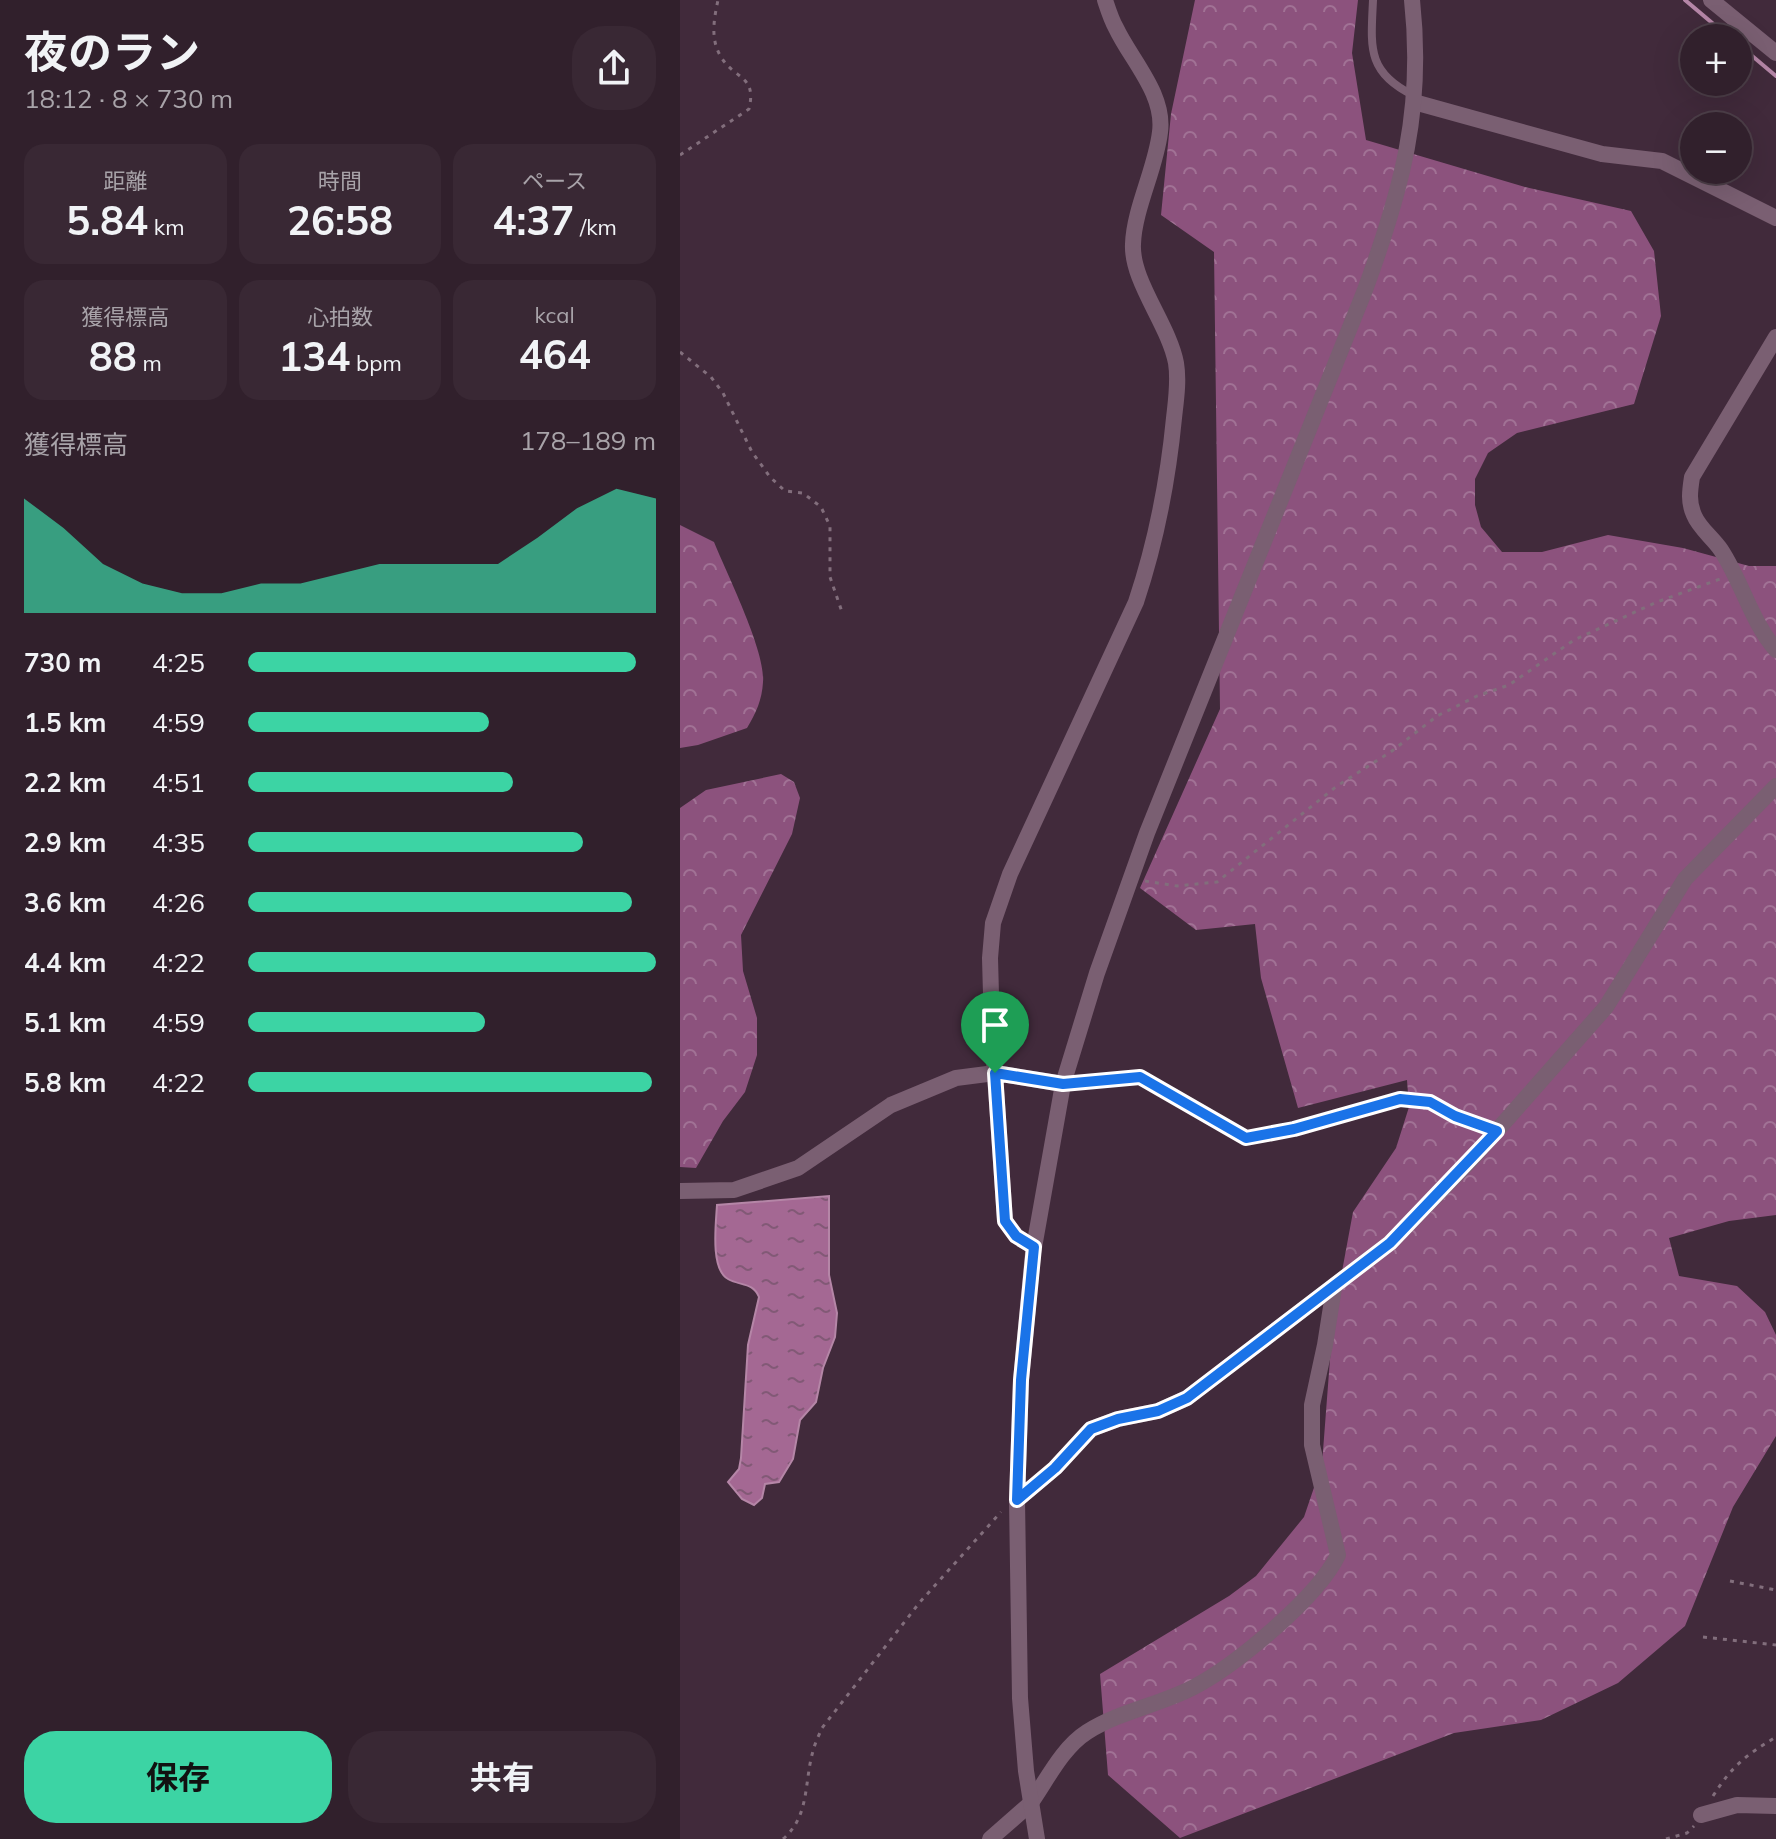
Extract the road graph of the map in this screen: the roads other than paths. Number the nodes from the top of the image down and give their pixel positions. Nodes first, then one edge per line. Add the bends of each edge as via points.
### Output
1 (1105, 0) edge
2 (1373, 0) edge
3 (1412, 0) edge
4 (1711, 0) edge
5 (1776, 53) edge
6 (1414, 98) junction
7 (1776, 218) edge
8 (1776, 337) edge
9 (1776, 650) edge
10 (1776, 786) edge
11 (995, 1073) junction
12 (1063, 1084) junction
13 (680, 1191) edge
14 (1034, 1247) junction
15 (1334, 1288) junction
16 (1017, 1500) junction
17 (1030, 1804) junction
18 (1776, 1806) edge
19 (1701, 1815) road end
20 (990, 1839) edge
21 (1037, 1839) edge

1 - 11 street via 1160,112 1160,132 1133,244 1135,266 1176,365 1171,457 1151,557 1136,602 1010,874 993,923
2 - 6 lane via 1375,61 1394,86
3 - 6 street
4 - 5 street
6 - 7 street via 1602,154 1662,161
6 - 12 street via 1392,216 1131,878
8 - 9 street via 1692,477 1689,496 1694,516 1720,549 1764,637
10 - 15 street via 1685,879 1606,1007 1497,1131 1390,1243
11 - 12 street
11 - 13 street via 956,1078 891,1105 798,1168 772,1178 734,1190
11 - 14 street via 1005,1221
12 - 14 street
14 - 16 street via 1021,1380
15 - 16 street via 1187,1398 1091,1429
15 - 17 street via 1312,1405 1312,1445 1338,1555 1333,1564 1278,1623 1220,1670 1185,1691 1087,1732 1067,1750
16 - 17 street via 1020,1698
17 - 20 street
17 - 21 street
18 - 19 street via 1737,1805

